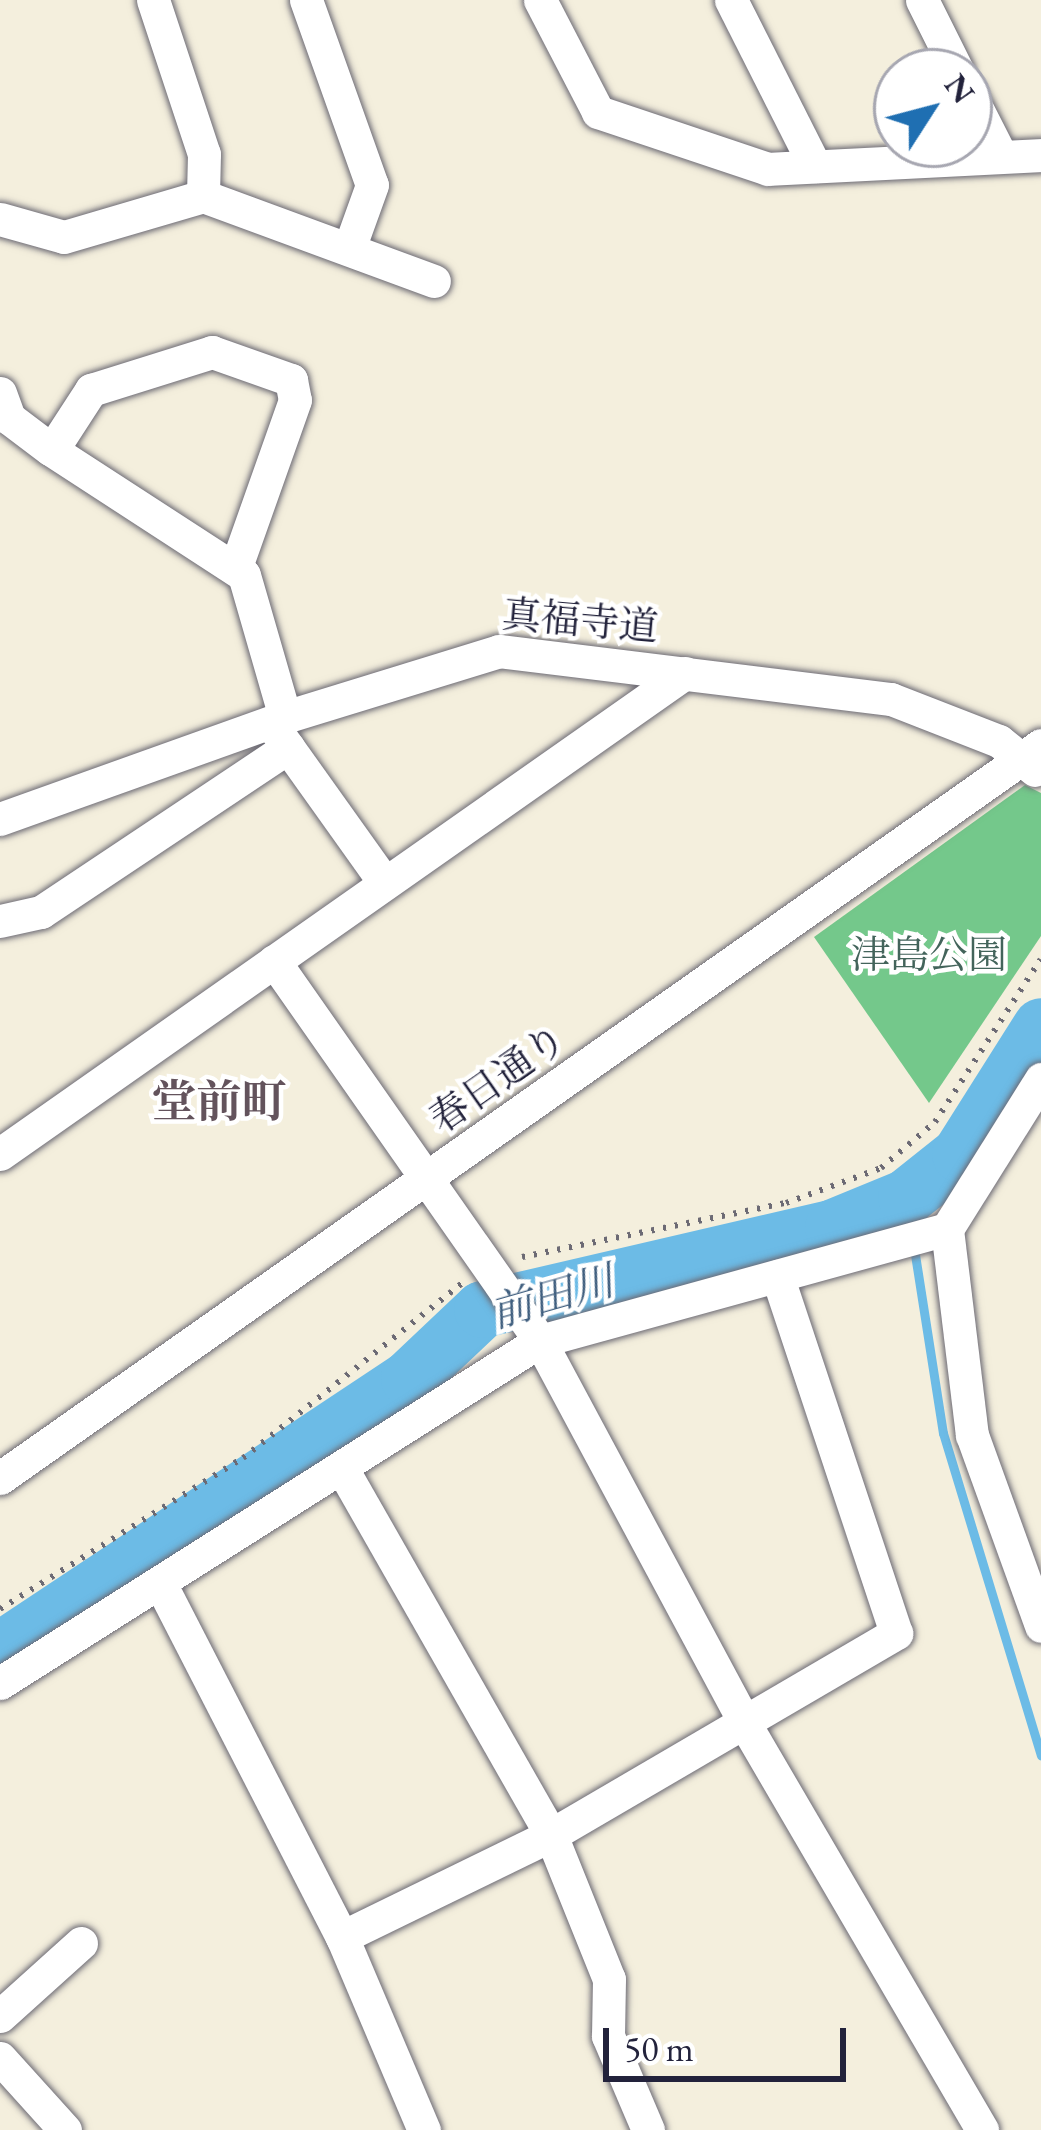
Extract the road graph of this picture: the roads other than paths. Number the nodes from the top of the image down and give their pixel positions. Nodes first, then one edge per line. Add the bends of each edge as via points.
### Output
1 (153, 0) edge
2 (306, 0) edge
3 (540, 0) edge
4 (731, 0) edge
5 (922, 0) edge
6 (946, 48) edge
7 (993, 141) edge
8 (1000, 155) junction
9 (1041, 155) edge
10 (815, 166) junction
11 (203, 196) junction
12 (0, 218) edge
13 (349, 250) junction
14 (434, 281) dead end
15 (0, 393) edge
16 (52, 450) junction
17 (235, 569) junction
18 (685, 673) junction
19 (281, 729) junction
20 (1033, 760) edge
21 (0, 820) edge
22 (385, 884) junction
23 (0, 921) edge
24 (274, 961) junction
25 (1041, 1079) edge
26 (0, 1154) edge
27 (426, 1182) junction
28 (946, 1229) junction
29 (777, 1276) junction
30 (540, 1341) junction
31 (344, 1472) junction
32 (0, 1478) edge
33 (162, 1587) junction
34 (1041, 1626) edge
35 (0, 1683) edge
36 (746, 1724) junction
37 (551, 1834) junction
38 (342, 1937) junction
39 (81, 1943) dead end
40 (0, 2016) edge
41 (0, 2058) edge
42 (65, 2130) edge
43 (424, 2130) edge
44 (648, 2130) edge
45 (982, 2130) edge

1 - 11 street via 204,154
2 - 13 street via 372,185
3 - 10 street via 598,112 768,169
4 - 10 street
5 - 6 street
7 - 8 street
8 - 9 street
8 - 10 street
11 - 12 street via 64,237
11 - 13 street
13 - 14 street
15 - 16 street via 9,418
16 - 17 street
16 - 17 street via 91,390 212,352 291,380 295,400
17 - 19 street via 249,582
18 - 19 street, 真福寺道 via 499,651
18 - 20 street, 真福寺道 via 891,699
18 - 22 street
19 - 21 street, 真福寺道
19 - 22 street
19 - 23 street via 41,912
20 - 27 street, 春日通り
22 - 24 street
24 - 26 street
24 - 27 street
25 - 28 street
27 - 30 street
27 - 32 street, 春日通り
28 - 29 street
28 - 34 street via 973,1435
29 - 30 street
29 - 36 street via 896,1633
30 - 31 street
30 - 36 street
31 - 33 street
31 - 37 street
33 - 35 street
33 - 38 street
36 - 37 street
36 - 45 street
37 - 38 street
37 - 44 street via 609,1979 608,2036
38 - 43 street
39 - 40 street
41 - 42 street

